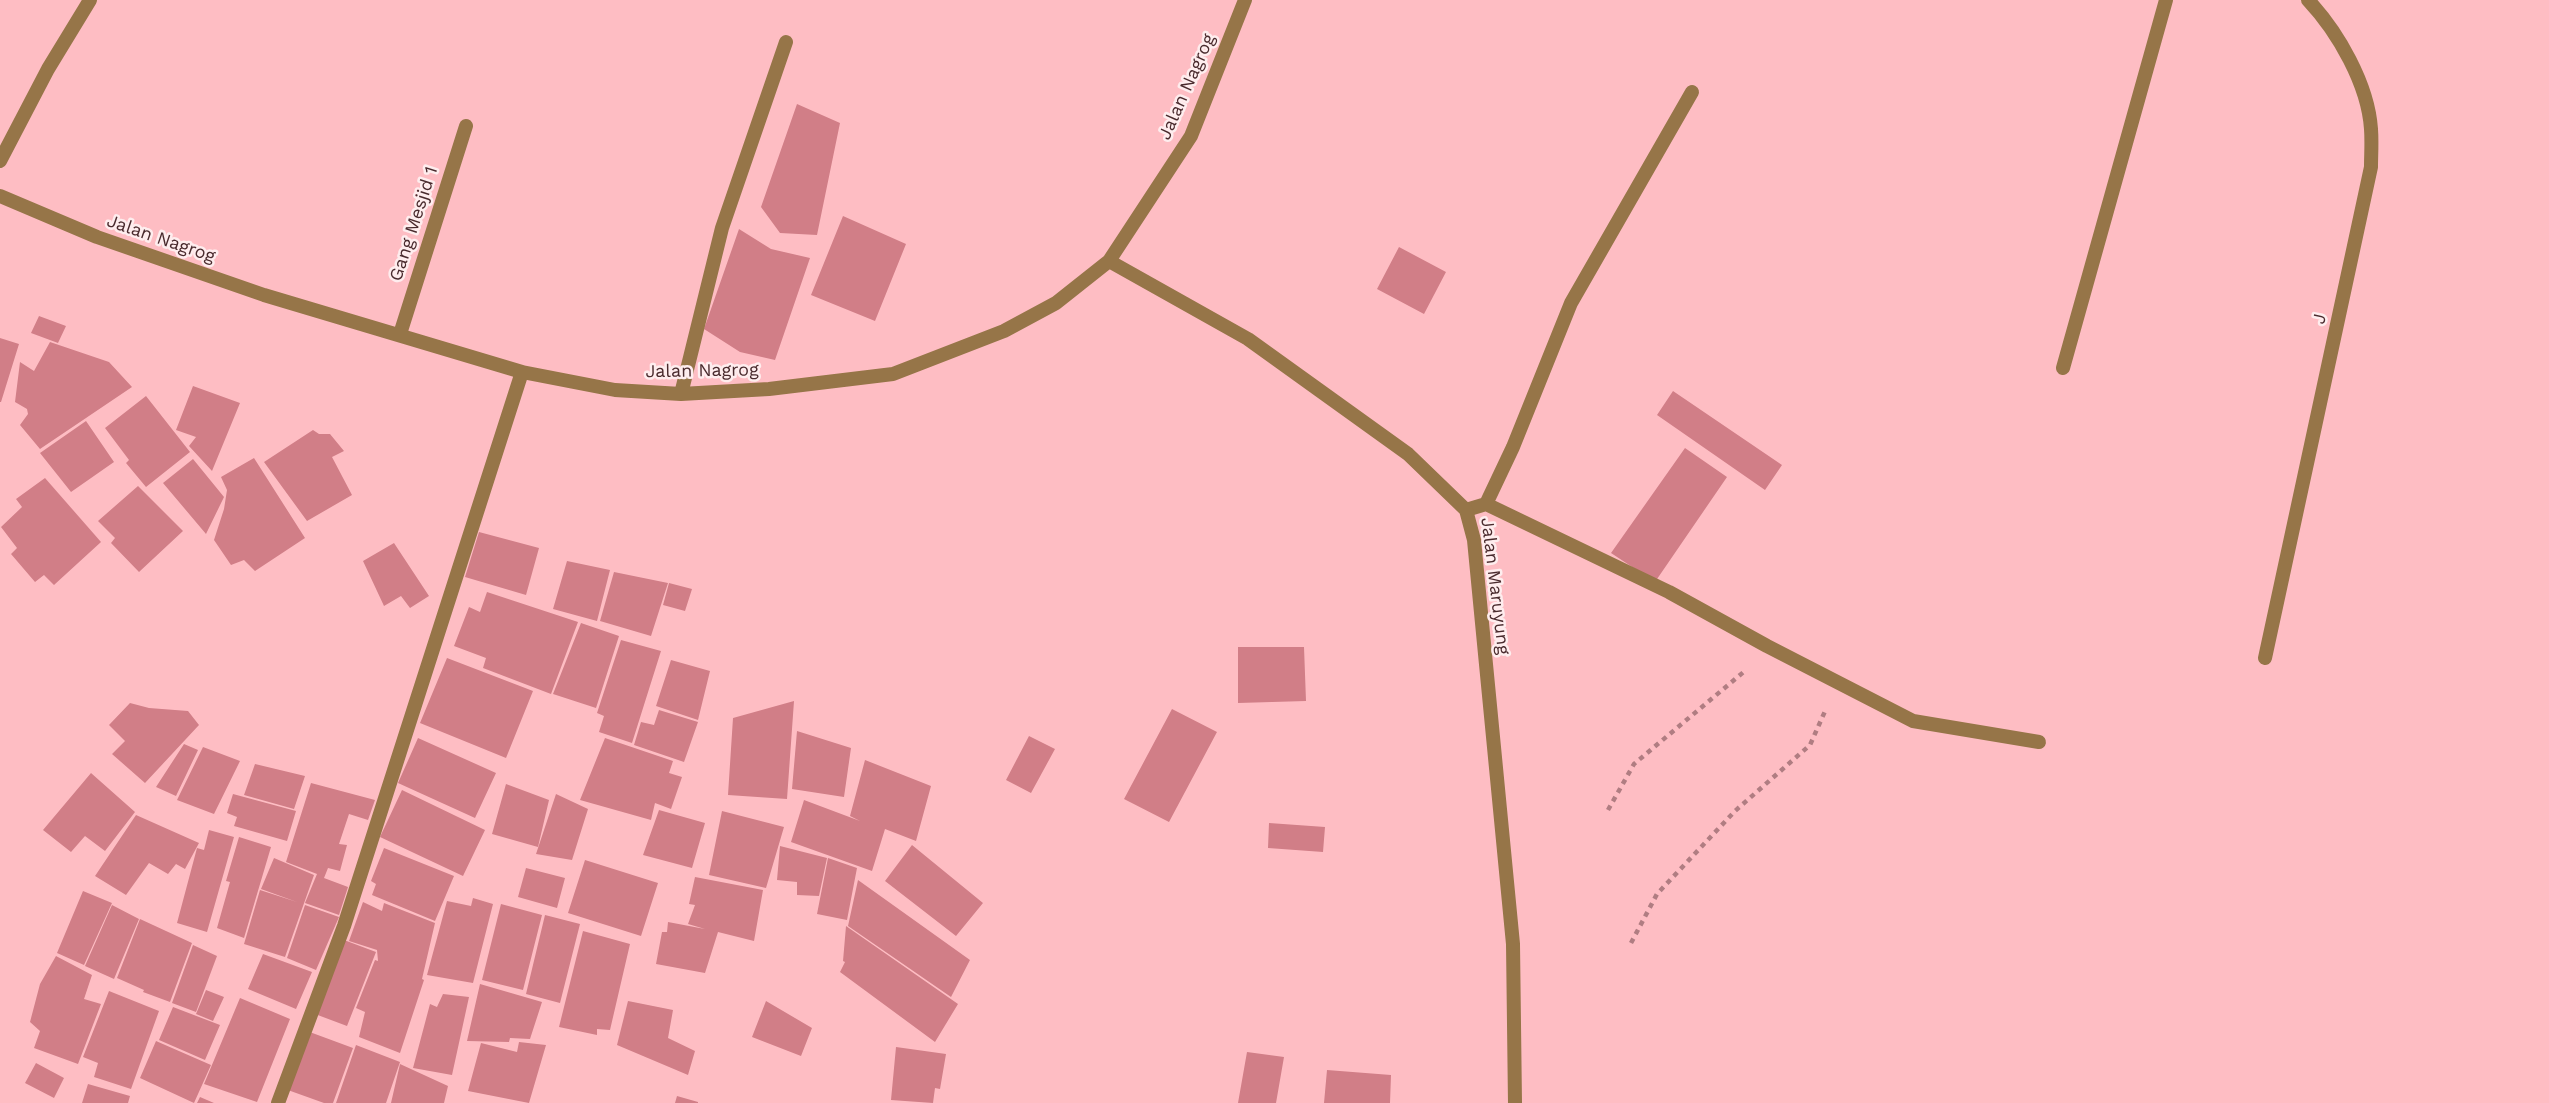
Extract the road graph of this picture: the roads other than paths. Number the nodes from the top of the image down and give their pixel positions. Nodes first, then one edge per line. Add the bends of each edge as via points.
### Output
1 (90, 0) edge
2 (1245, 0) edge
3 (2166, 0) edge
4 (2308, 0) edge
5 (786, 42) dead end
6 (1692, 92) dead end
7 (466, 126) dead end
8 (0, 161) edge
9 (0, 196) edge
10 (1109, 261) junction
11 (400, 334) junction
12 (2063, 368) dead end
13 (522, 372) junction
14 (681, 394) junction
15 (1486, 504) junction
16 (1466, 510) junction
17 (2265, 658) dead end
18 (2039, 742) dead end
19 (278, 1103) edge
20 (1515, 1103) edge

1 - 8 street
2 - 10 street, Jalan Nagrog via 1191,136
3 - 12 street
4 - 17 street, J via 2324,17 2354,69 2371,127 2371,167
5 - 14 street via 722,228
6 - 15 street via 1570,303
7 - 11 street, Gang Mesjid 1
9 - 11 street, Jalan Nagrog via 174,264
10 - 14 street, Jalan Nagrog via 1056,303 1014,326 893,374
10 - 16 street, Jalan Maruyung via 1248,339 1408,454
11 - 13 street, Jalan Nagrog
13 - 14 street, Jalan Nagrog via 615,390
13 - 19 street via 344,926
15 - 16 street
15 - 18 street via 1669,592 1913,721
16 - 20 street, Jalan Maruyung via 1474,540 1513,944

